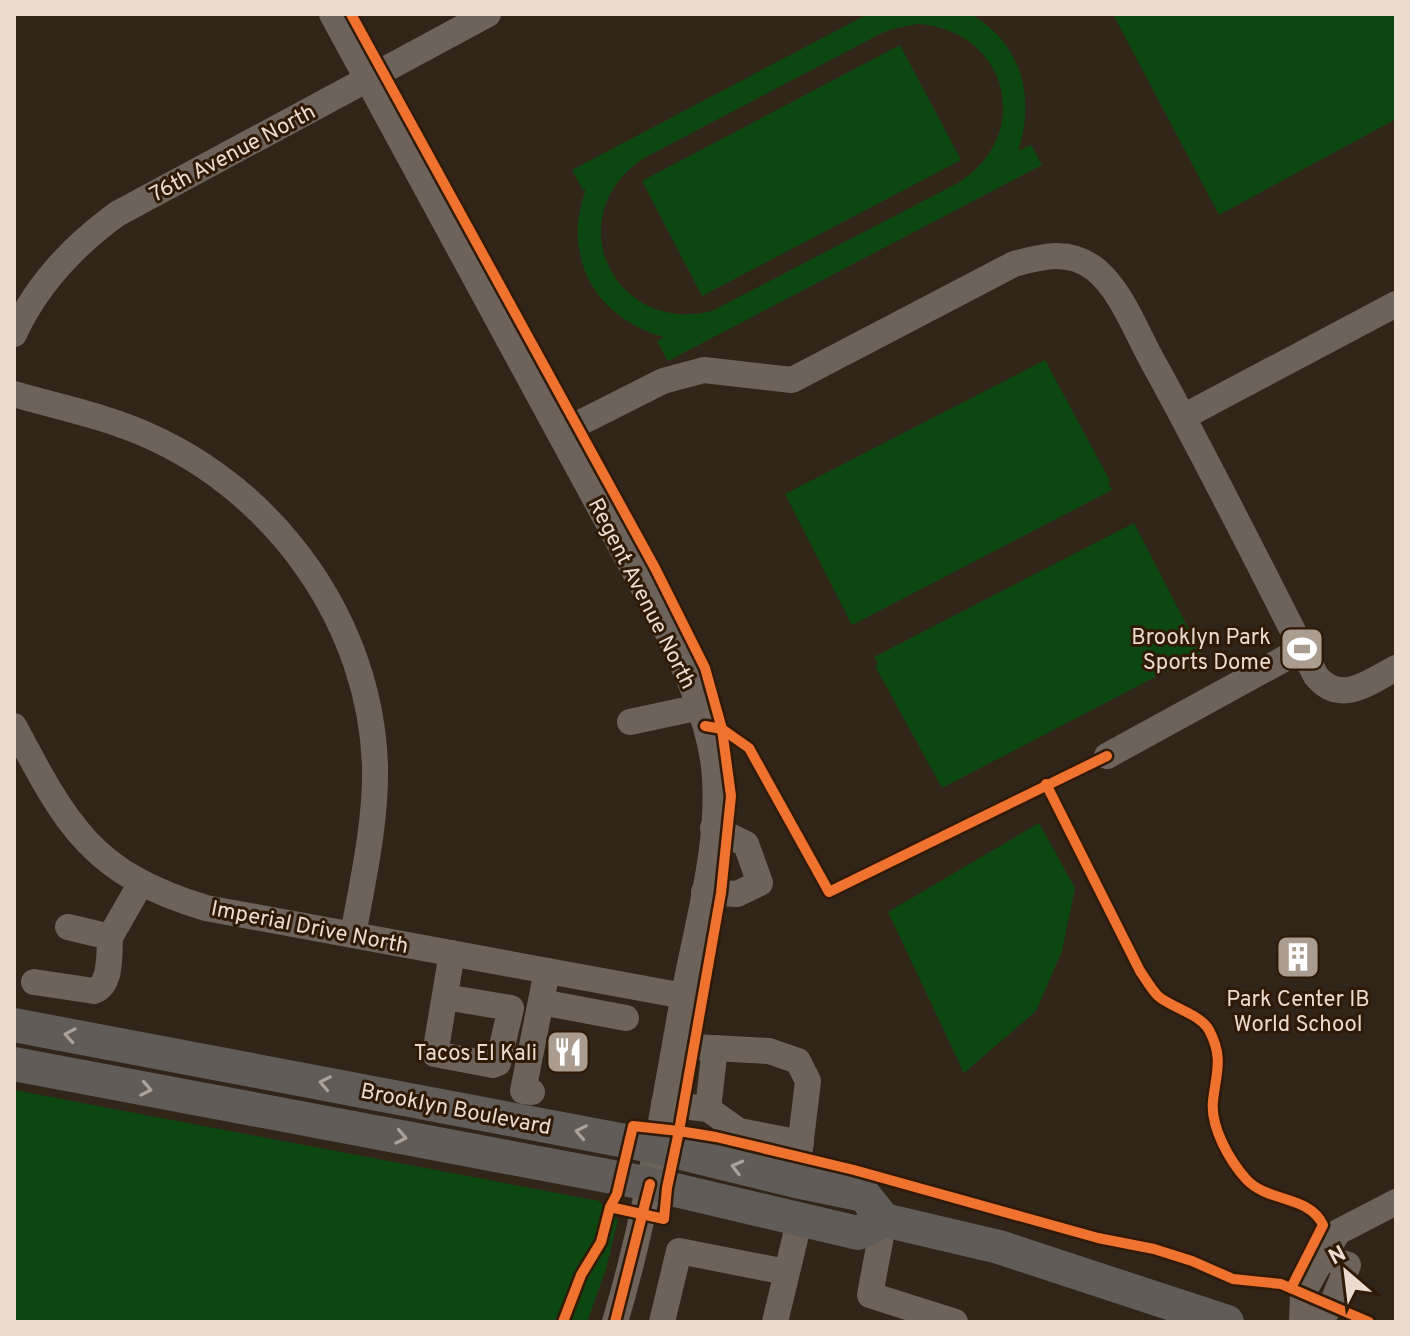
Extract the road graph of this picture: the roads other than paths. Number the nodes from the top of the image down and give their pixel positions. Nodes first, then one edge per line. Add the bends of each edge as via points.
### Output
1 (332, 14) edge
2 (488, 14) edge
3 (369, 78) junction
4 (1396, 304) edge
5 (14, 334) edge
6 (14, 394) edge
7 (1183, 417) junction
8 (560, 433) junction
9 (1302, 649) junction
10 (1396, 668) edge
11 (700, 707) junction
12 (630, 722) dead end
13 (14, 726) edge
14 (1107, 756) dead end
15 (713, 828) junction
16 (141, 883) junction
17 (704, 892) junction
18 (68, 927) dead end
19 (353, 935) junction
20 (110, 937) junction
21 (452, 953) junction
22 (547, 971) junction
23 (34, 982) dead end
24 (684, 996) junction
25 (445, 997) junction
26 (541, 1002) junction
27 (626, 1018) dead end
28 (14, 1025) edge
29 (675, 1046) junction
30 (715, 1048) junction
31 (14, 1064) edge
32 (532, 1092) dead end
33 (664, 1104) junction
34 (708, 1109) junction
35 (801, 1143) junction
36 (657, 1147) junction
37 (796, 1181) junction
38 (650, 1184) junction
39 (1396, 1202) edge
40 (800, 1218) junction
41 (884, 1220) junction
42 (1323, 1257) junction
43 (786, 1272) junction
44 (903, 1314) edge
45 (615, 1322) edge
46 (662, 1322) edge
47 (775, 1322) edge
48 (955, 1322) edge
49 (1227, 1322) edge
50 (1302, 1322) edge
51 (1319, 1322) edge

1 - 3 street, Regent Avenue North
2 - 3 street, 76th Avenue North
3 - 5 street, 76th Avenue North via 98,228 37,292
3 - 8 street, Regent Avenue North
4 - 7 street
6 - 19 street via 146,434 192,459 258,510 314,574 348,647 372,727 372,823
7 - 8 street via 1113,289 1075,258 1050,255 1014,264 792,380 704,370 663,381
7 - 9 street
8 - 11 street, Regent Avenue North via 674,644
9 - 10 street via 1316,676 1335,691 1360,687
9 - 14 street
11 - 12 street
11 - 15 street, Regent Avenue North via 713,758
13 - 16 street, Imperial Drive North via 73,828 101,856
15 - 17 street, Regent Avenue North
15 - 17 street via 746,844 760,883 737,894
16 - 19 street, Imperial Drive North via 206,908
16 - 20 street
17 - 24 street, Regent Avenue North
18 - 20 street
19 - 21 street, Imperial Drive North
20 - 23 street via 101,988
21 - 22 street, Imperial Drive North
21 - 25 street
22 - 24 street, Imperial Drive North
22 - 26 street
24 - 29 street, Regent Avenue North
25 - 25 street via 511,1008 498,1063 435,1054
26 - 27 street
26 - 32 street via 523,1091
36 -> 28 main road, Brooklyn Boulevard
29 - 30 street
29 - 33 street, Regent Avenue North
30 - 34 street
30 - 35 street via 769,1051 798,1061 808,1081
31 -> 38 main road, Brooklyn Boulevard
33 - 34 street
33 - 36 street, Regent Avenue North
34 - 35 street via 739,1131
35 - 37 street
37 -> 36 main road, Brooklyn Boulevard
36 - 38 street, Regent Avenue North
37 - 41 main road, Brooklyn Boulevard via 864,1195
38 - 40 main road, Brooklyn Boulevard
38 - 45 street, Regent Avenue North
39 - 42 street via 1338,1232
40 - 41 main road, Brooklyn Boulevard via 858,1233
40 - 43 street
41 - 44 street via 870,1295
41 - 49 main road, Brooklyn Boulevard via 999,1247
42 - 50 street via 1303,1293
42 - 51 street via 1348,1265
43 - 46 street via 679,1251
43 - 47 street
44 - 48 street

